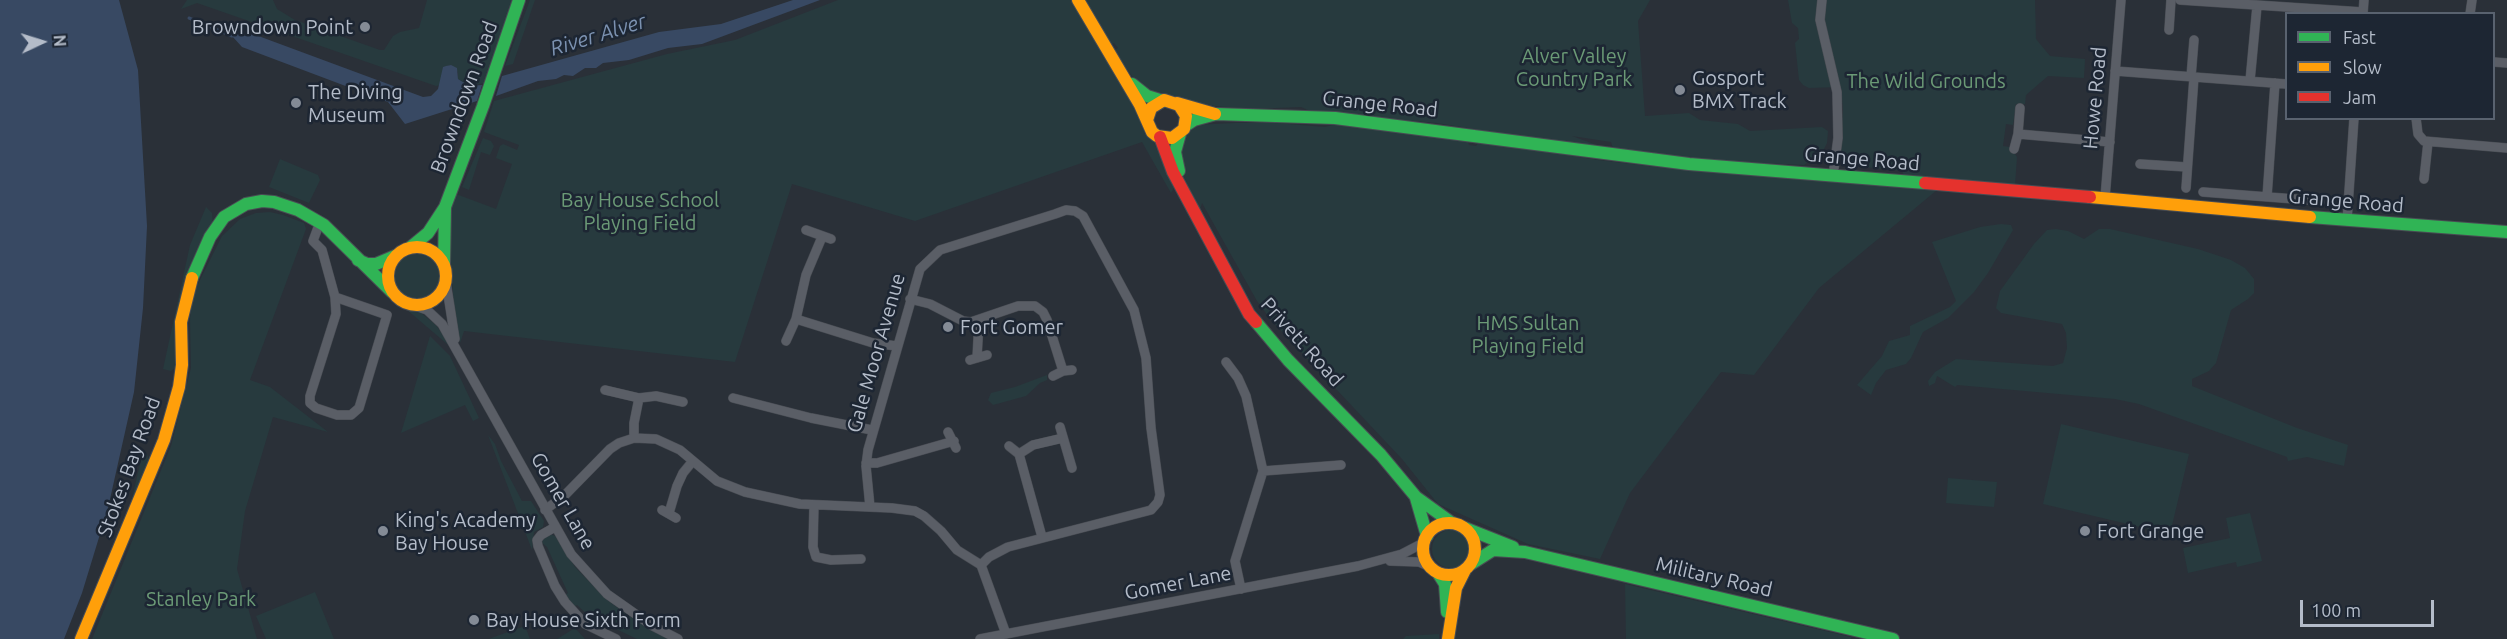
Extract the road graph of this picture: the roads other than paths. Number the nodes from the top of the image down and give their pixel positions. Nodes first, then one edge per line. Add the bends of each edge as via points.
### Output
1 (519, 0) edge
2 (1078, 0) edge
3 (1822, 0) edge
4 (2121, 0) edge
5 (2171, 0) edge
6 (2180, 0) edge
7 (2199, 2) edge
8 (2257, 6) junction
9 (2348, 12) edge
10 (2169, 30) dead end
11 (2194, 40) dead end
12 (1113, 63) junction
13 (2115, 71) junction
14 (2192, 77) junction
15 (2250, 81) junction
16 (2275, 83) junction
17 (2285, 84) edge
18 (1163, 101) junction
19 (1177, 103) junction
20 (2020, 108) dead end
21 (1216, 114) junction
22 (1148, 120) junction
23 (2354, 120) edge
24 (2416, 120) edge
25 (1182, 130) junction
26 (2018, 134) junction
27 (1160, 137) junction
28 (2110, 142) junction
29 (2428, 142) junction
30 (2507, 148) edge
31 (2014, 149) dead end
32 (2140, 164) dead end
33 (2187, 167) junction
34 (1833, 176) junction
35 (2424, 179) dead end
36 (2186, 188) dead end
37 (2203, 192) dead end
38 (1184, 195) junction
39 (2267, 197) junction
40 (2105, 198) junction
41 (2321, 201) dead end
42 (445, 207) junction
43 (2347, 220) junction
44 (320, 222) junction
45 (807, 230) dead end
46 (2507, 232) edge
47 (411, 247) junction
48 (395, 256) junction
49 (357, 260) junction
50 (444, 265) junction
51 (446, 282) junction
52 (392, 292) junction
53 (335, 297) junction
54 (910, 299) junction
55 (414, 305) junction
56 (796, 319) junction
57 (979, 321) junction
58 (786, 341) dead end
59 (897, 346) junction
60 (457, 347) junction
61 (987, 355) dead end
62 (1226, 362) dead end
63 (1053, 376) dead end
64 (605, 390) dead end
65 (639, 398) junction
66 (733, 398) dead end
67 (683, 402) dead end
68 (1060, 427) dead end
69 (872, 430) junction
70 (634, 438) junction
71 (1063, 438) junction
72 (953, 440) dead end
73 (1010, 446) dead end
74 (1019, 454) junction
75 (692, 462) junction
76 (866, 463) junction
77 (1341, 465) dead end
78 (1072, 468) dead end
79 (1263, 471) junction
80 (1416, 497) junction
81 (814, 506) junction
82 (870, 507) junction
83 (545, 510) junction
84 (669, 514) dead end
85 (1457, 525) junction
86 (555, 527) junction
87 (1042, 537) junction
88 (1426, 539) junction
89 (1525, 552) junction
90 (862, 558) dead end
91 (1382, 560) junction
92 (981, 566) junction
93 (1468, 567) junction
94 (1434, 570) junction
95 (1241, 589) junction
96 (1006, 634) junction
97 (1448, 637) edge
98 (81, 639) edge
99 (616, 639) edge
100 (678, 639) edge
101 (980, 639) edge
102 (1893, 639) edge

1 - 42 street, Browndown Road
2 - 12 street
3 - 34 street via 1820,21 1837,92 1838,138
4 - 13 street, Howe Road
5 - 10 street
6 - 7 street
7 - 8 street
8 - 9 street
8 - 15 street
11 - 14 street
12 - 18 street via 1138,91
12 - 22 street
13 - 14 street
13 - 28 street, Howe Road
14 - 15 street
14 - 33 street
15 - 16 street
16 - 17 street
16 - 39 street
18 - 19 street
18 - 22 street via 1151,108
19 - 21 street, Grange Road
19 - 25 street via 1186,116
20 - 26 street
21 - 25 street, Grange Road via 1194,120
21 - 34 street, Grange Road via 1377,122 1650,160
22 - 27 street via 1152,132
23 - 43 street
24 - 29 street via 2418,134
25 - 27 street via 1172,138
25 - 38 street, Privett Road via 1175,152
26 - 28 street
26 - 31 street
27 - 38 street, Privett Road
28 - 40 street, Howe Road
29 - 30 street
29 - 35 street
32 - 33 street
33 - 36 street
34 - 40 street, Grange Road
37 - 39 street
38 - 80 street, Privett Road via 1249,314
39 - 41 street
40 - 43 street, Grange Road
42 - 47 street, Browndown Road via 428,233
42 - 50 street, Browndown Road
43 - 46 street, Grange Road
44 - 49 street, Stokes Bay Road
44 - 53 street via 313,241 322,250
44 - 98 street, Stokes Bay Road via 285,204 262,201 246,204 224,217 210,237 183,306 179,387 164,440
45 - 56 street via 826,238 806,275
47 - 48 street
47 - 50 street via 435,252
48 - 49 street via 376,264
48 - 52 street via 387,273
49 - 52 street, Stokes Bay Road
50 - 51 street
51 - 55 street via 438,297
51 - 60 street
52 - 55 street, Stokes Bay Road
53 - 53 street via 387,315 359,408 351,415 337,415 310,403 336,314
54 - 57 street via 930,304 963,321
54 - 59 street, Gale Moor Avenue
54 - 87 street, Gale Moor Avenue via 920,269 940,250 1066,210 1083,216 1134,309 1146,358 1160,495 1151,510
55 - 60 street via 435,316
56 - 58 street
56 - 59 street via 873,343
57 - 61 street via 973,359
57 - 63 street via 1018,306 1035,306 1043,312 1067,370
59 - 69 street, Gale Moor Avenue
60 - 83 street, Gomer Lane
62 - 79 street via 1246,396
64 - 65 street
65 - 67 street via 656,396
65 - 70 street
66 - 69 street via 756,410
68 - 71 street
69 - 76 street, Gale Moor Avenue
70 - 75 street via 669,443
70 - 83 street via 610,449
71 - 74 street via 1033,445
71 - 78 street
72 - 76 street
73 - 74 street
74 - 87 street
75 - 81 street via 717,481 739,490
75 - 84 street via 677,486
76 - 82 street, Gale Moor Avenue
77 - 79 street
79 - 95 street via 1235,561
80 - 85 street, Privett Road
80 - 88 street, Privett Road
81 - 82 street
81 - 90 street via 816,556 831,560
82 - 92 street via 905,509 924,516 957,549
83 - 86 street, Gomer Lane
85 - 88 street via 1435,528
85 - 89 street, Military Road
85 - 93 street via 1473,539 1474,556
86 - 99 street via 537,540 555,586 585,624
86 - 100 street, Gomer Lane via 570,554 607,594
87 - 92 street, Gale Moor Avenue via 1008,547
88 - 91 street, Gomer Lane via 1402,554
88 - 94 street via 1424,551
89 - 93 street, Military Road via 1493,550
89 - 102 street, Military Road
91 - 94 street, Gomer Lane via 1419,562
91 - 95 street, Gomer Lane
92 - 96 street
93 - 94 street via 1456,574
93 - 97 street via 1456,588
94 - 97 street via 1444,584
95 - 96 street, Gomer Lane
96 - 101 street, Gomer Lane

